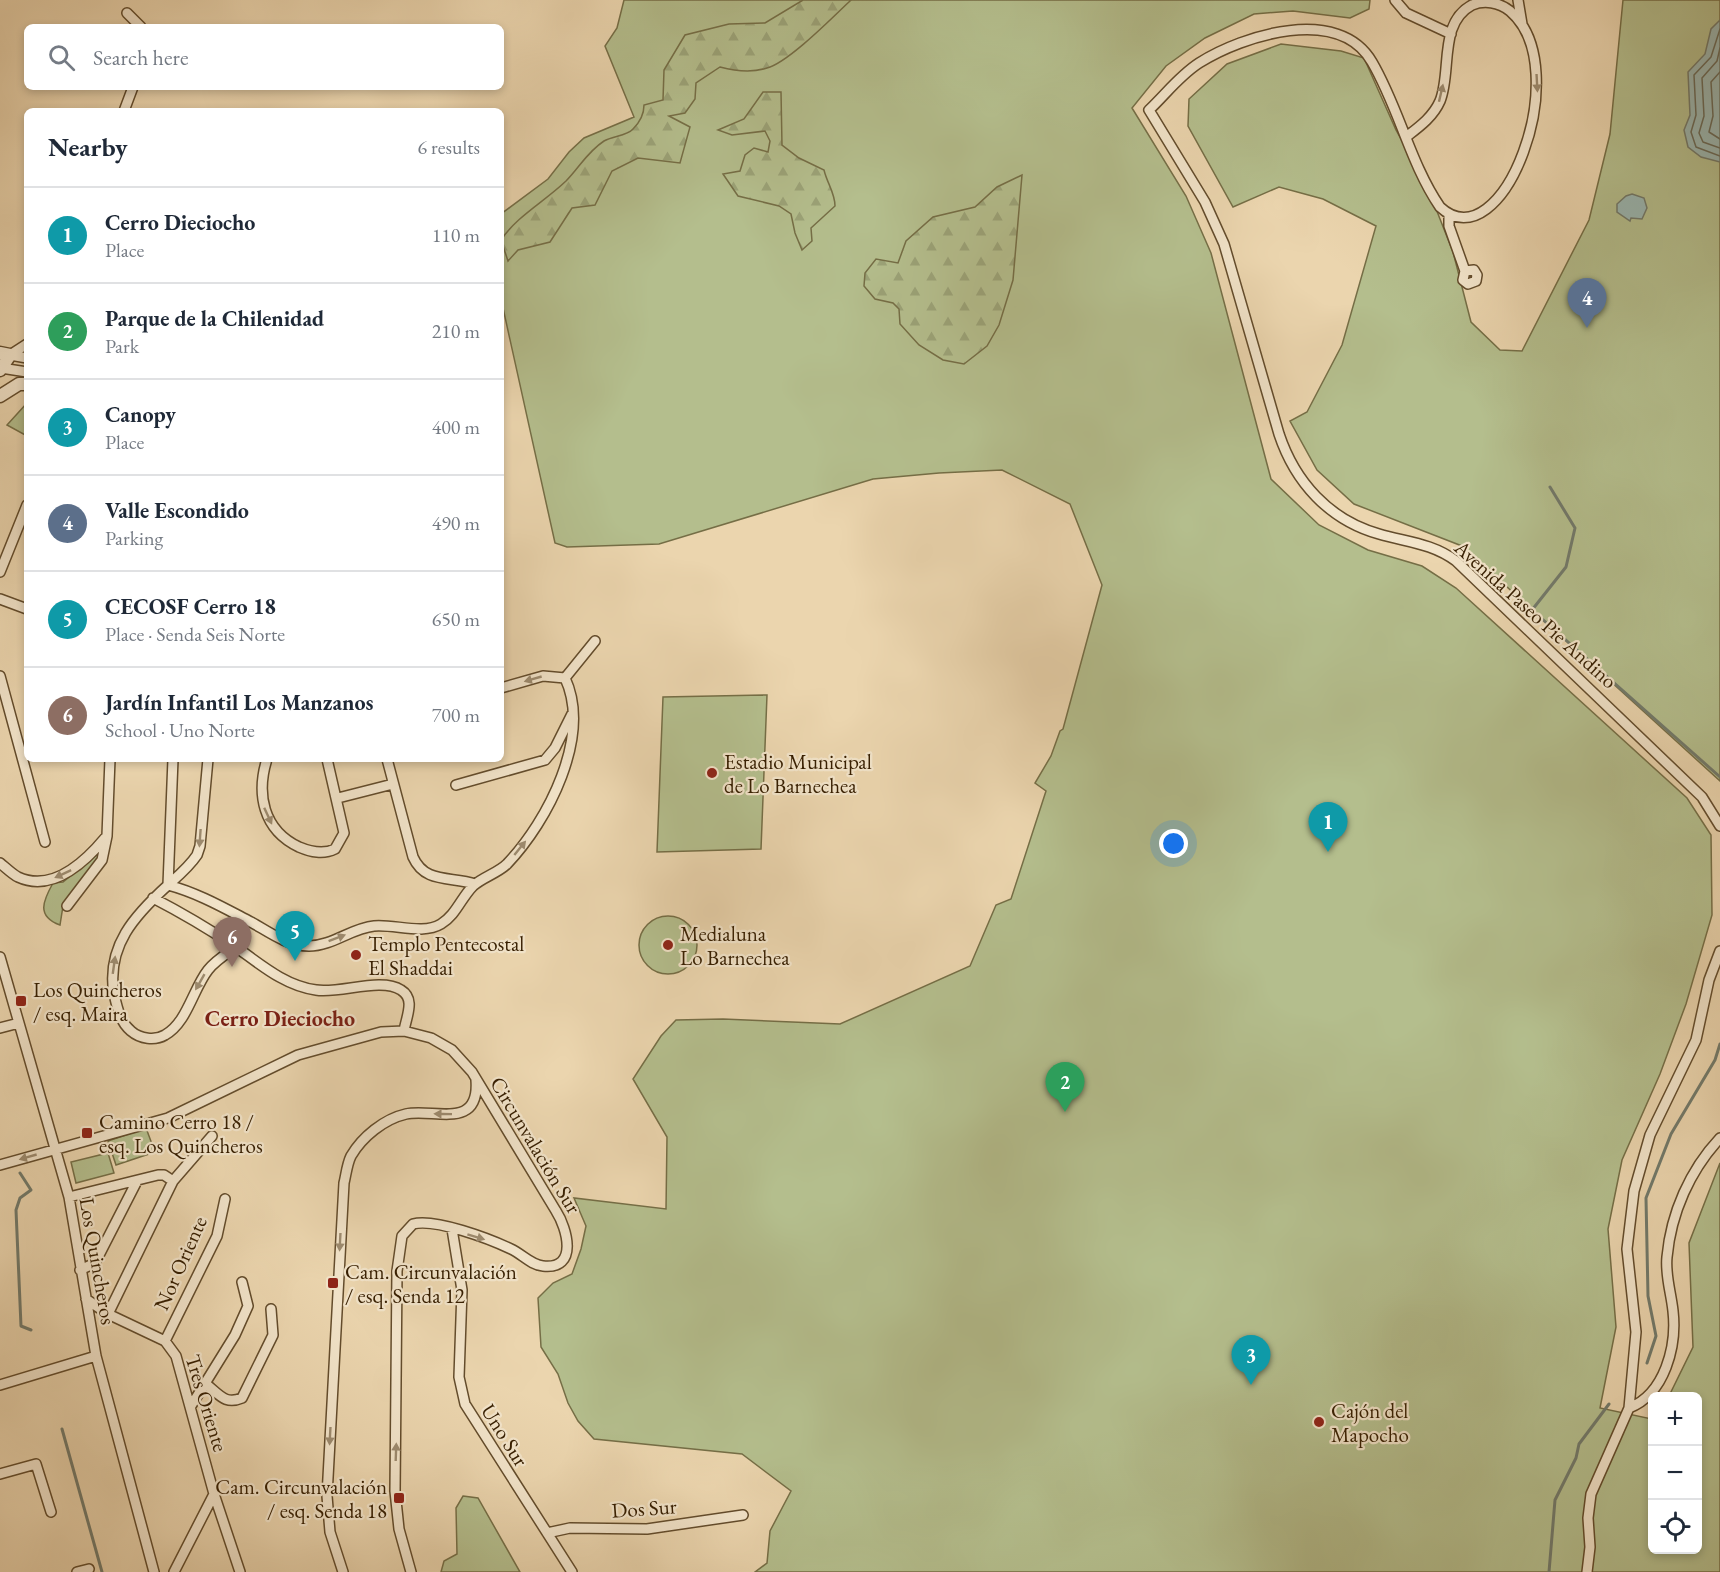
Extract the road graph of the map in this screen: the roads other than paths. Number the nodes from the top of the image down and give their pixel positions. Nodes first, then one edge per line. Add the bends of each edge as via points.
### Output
1 (1395, 0) edge
2 (1518, 2) edge
3 (1506, 8) junction
4 (127, 13) dead end
5 (138, 24) edge
6 (1523, 27) junction
7 (1451, 34) junction
8 (132, 90) edge
9 (125, 108) edge
10 (1406, 137) junction
11 (1449, 214) junction
12 (1465, 272) dead end
13 (24, 345) edge
14 (5, 354) edge
15 (24, 357) edge
16 (0, 369) edge
17 (24, 372) edge
18 (24, 384) edge
19 (0, 396) edge
20 (24, 512) edge
21 (0, 572) edge
22 (0, 599) edge
23 (24, 608) edge
24 (595, 641) dead end
25 (0, 676) edge
26 (565, 678) junction
27 (504, 687) edge
28 (573, 712) junction
29 (11, 718) junction
30 (0, 721) edge
31 (110, 762) edge
32 (173, 762) edge
33 (208, 762) edge
34 (266, 762) edge
35 (328, 762) edge
36 (388, 762) edge
37 (393, 784) junction
38 (456, 785) dead end
39 (338, 798) junction
40 (1720, 826) edge
41 (107, 836) junction
42 (45, 842) dead end
43 (0, 863) edge
44 (475, 884) junction
45 (168, 885) junction
46 (153, 898) junction
47 (67, 906) dead end
48 (236, 947) junction
49 (1720, 951) edge
50 (0, 957) edge
51 (19, 1023) junction
52 (0, 1028) edge
53 (404, 1031) junction
54 (476, 1078) junction
55 (212, 1136) dead end
56 (1720, 1138) edge
57 (56, 1149) junction
58 (0, 1165) edge
59 (137, 1181) junction
60 (173, 1181) junction
61 (69, 1197) junction
62 (225, 1199) dead end
63 (452, 1229) junction
64 (80, 1270) junction
65 (242, 1282) dead end
66 (86, 1299) junction
67 (271, 1309) dead end
68 (108, 1314) junction
69 (165, 1341) junction
70 (96, 1356) junction
71 (206, 1384) junction
72 (0, 1385) edge
73 (191, 1406) junction
74 (1629, 1408) junction
75 (0, 1474) edge
76 (214, 1494) junction
77 (51, 1512) dead end
78 (743, 1515) dead end
79 (548, 1533) junction
80 (89, 1569) dead end
81 (77, 1572) edge
82 (154, 1572) edge
83 (174, 1572) edge
84 (240, 1572) edge
85 (343, 1572) edge
86 (411, 1572) edge
87 (572, 1572) edge
88 (1587, 1572) edge

1 - 7 street via 1406,13
2 - 3 street
2 - 6 street
3 - 6 street
3 - 7 street via 1492,2 1476,3 1458,17
4 - 5 street
6 -> 11 street via 1533,55 1537,93 1520,159 1504,190 1489,208 1469,217
10 -> 7 street via 1429,118 1439,102
8 - 9 street
10 - 11 street via 1437,202
10 - 40 street, Avenida Paseo Pie Andino via 1372,61 1357,42 1314,30 1268,35 1225,49 1180,77 1149,110 1205,202 1224,244 1279,434 1303,482 1332,511 1355,525 1427,545 1455,561 1702,797
11 - 12 street via 1449,226
13 - 14 street
14 - 15 street
14 - 16 street
16 - 17 street
18 - 19 street
20 - 21 street
22 - 23 street
24 - 26 street
25 - 29 street
26 -> 27 street via 543,676
26 - 28 street
28 - 38 street via 545,760
44 -> 28 street via 505,866 537,823 564,774 573,733
29 - 30 street
29 - 42 street
31 - 41 street
32 - 45 street
33 -> 45 street via 199,850
34 -> 39 street via 262,787 264,809 275,829 291,843 315,852 338,846 345,830
35 - 39 street
36 - 37 street
37 - 39 street
37 - 44 street via 418,866 431,876
41 -> 43 street via 62,877 19,878
41 - 47 street via 102,860
45 -> 44 street via 202,896 292,945 312,946 370,926 439,926 452,916
45 - 46 street
46 - 48 street
48 -> 46 street via 208,970 176,1026 157,1038 137,1036 123,1022 113,972 117,949 132,922
48 - 53 street via 266,970 314,990 397,988 409,997 411,1004
49 - 74 street via 1709,980 1696,1040 1650,1135 1634,1191 1628,1249 1636,1332
50 - 51 street, Los Quincheros
51 - 52 street
51 - 57 street, Los Quincheros
53 - 54 street via 445,1046 463,1060
53 - 57 street via 381,1032 298,1055 168,1118
63 -> 54 street, Circunvalación Sur via 512,1249 540,1266 557,1264 568,1250 561,1218
54 -> 85 street, Circunvalación Sur via 473,1101 464,1111 451,1115 411,1113 392,1119 379,1126 350,1157 344,1183 327,1496 330,1532
55 - 60 street
56 - 74 street via 1690,1179 1672,1225 1666,1273 1674,1323 1669,1358 1654,1389 1642,1403
57 -> 58 street
57 - 61 street, Los Quincheros
59 - 60 street via 158,1174
59 - 61 street
59 - 64 street via 95,1263
60 - 68 street
61 - 64 street, Los Quincheros
62 - 69 street, Nor Oriente via 217,1236
63 - 79 street, Uno Sur via 462,1290 459,1377 465,1404
86 -> 63 street, Circunvalación Sur via 399,1529 395,1491 400,1247 407,1228 413,1224 433,1223
64 - 66 street, Los Quincheros
65 - 71 street via 248,1306
66 - 68 street, Tres Oriente
66 - 70 street, Los Quincheros
67 - 71 street via 273,1335 242,1398 224,1401
68 - 69 street, Tres Oriente
69 - 73 street, Tres Oriente via 176,1356
70 - 72 street
70 - 82 street, Los Quincheros
71 - 73 street
73 - 76 street, Tres Oriente
74 - 88 street via 1591,1494
75 - 77 street via 36,1464
76 - 83 street
76 - 84 street, Tres Oriente
78 - 79 street, Dos Sur via 647,1529 570,1528
79 - 87 street, Uno Sur
80 - 81 street

